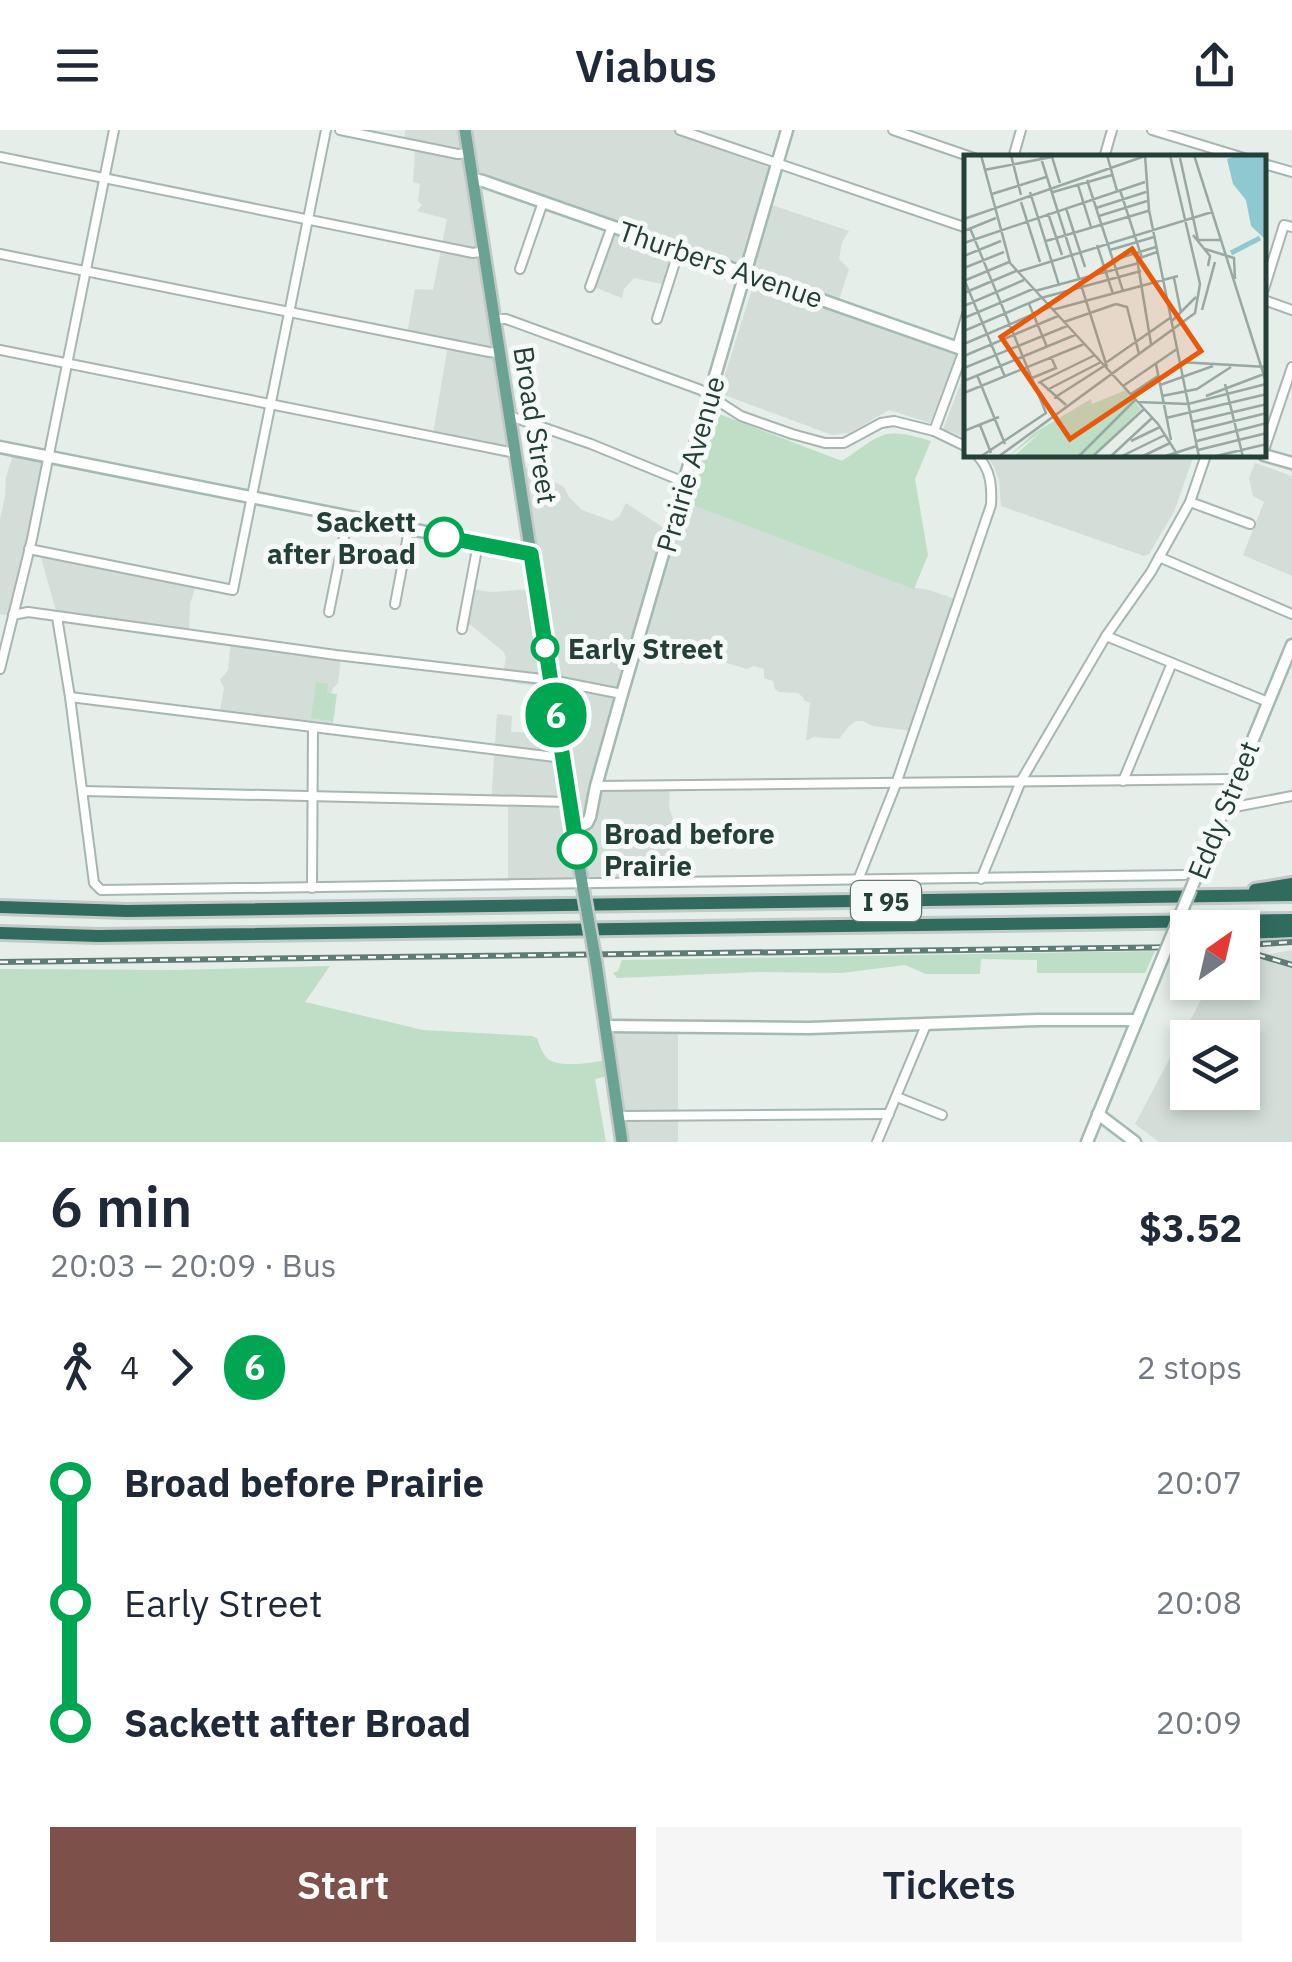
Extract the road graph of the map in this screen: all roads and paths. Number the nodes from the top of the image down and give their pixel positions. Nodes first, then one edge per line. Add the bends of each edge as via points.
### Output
1 (114, 130) edge
2 (326, 130) edge
3 (340, 130) edge
4 (465, 130) edge
5 (680, 130) edge
6 (787, 130) edge
7 (894, 130) edge
8 (1021, 130) edge
9 (1112, 130) edge
10 (1152, 130) edge
11 (469, 152) junction
12 (965, 155) edge
13 (1014, 155) edge
14 (1105, 155) edge
15 (1234, 155) edge
16 (0, 158) edge
17 (778, 164) junction
18 (1267, 165) edge
19 (1292, 172) edge
20 (104, 178) junction
21 (474, 180) junction
22 (543, 202) junction
23 (308, 220) junction
24 (612, 226) junction
25 (1288, 226) edge
26 (964, 227) edge
27 (679, 250) junction
28 (485, 252) junction
29 (0, 254) edge
30 (1269, 259) edge
31 (520, 270) dead end
32 (86, 271) junction
33 (746, 273) junction
34 (590, 287) dead end
35 (1267, 301) edge
36 (1292, 310) edge
37 (289, 312) junction
38 (657, 319) dead end
39 (496, 320) junction
40 (963, 349) edge
41 (0, 350) edge
42 (499, 353) junction
43 (67, 364) junction
44 (1292, 368) edge
45 (710, 398) junction
46 (270, 405) junction
47 (510, 416) junction
48 (934, 432) junction
49 (1267, 443) edge
50 (964, 445) edge
51 (0, 447) edge
52 (515, 453) junction
53 (1267, 453) edge
54 (48, 456) junction
55 (979, 458) edge
56 (1205, 458) edge
57 (1292, 464) edge
58 (684, 482) junction
59 (252, 498) junction
60 (1190, 502) junction
61 (348, 518) junction
62 (1250, 524) dead end
63 (409, 530) junction
64 (478, 544) junction
65 (29, 549) junction
66 (531, 554) junction
67 (1159, 557) junction
68 (395, 604) dead end
69 (329, 612) dead end
70 (1292, 614) edge
71 (13, 615) junction
72 (57, 617) junction
73 (462, 629) dead end
74 (1106, 636) junction
75 (1292, 645) edge
76 (1172, 663) junction
77 (0, 669) edge
78 (550, 680) junction
79 (622, 694) junction
80 (70, 697) junction
81 (1268, 702) junction
82 (313, 728) junction
83 (562, 758) junction
84 (1235, 778) junction
85 (1123, 781) junction
86 (1021, 782) junction
87 (896, 784) junction
88 (83, 791) junction
89 (594, 792) junction
90 (1292, 796) edge
91 (312, 797) junction
92 (570, 802) junction
93 (1224, 808) junction
94 (574, 823) junction
95 (1184, 875) dead end
96 (981, 878) junction
97 (858, 880) junction
98 (1292, 884) edge
99 (582, 886) junction
100 (312, 888) junction
101 (1292, 895) edge
102 (1208, 898) junction
103 (0, 907) edge
104 (1292, 920) edge
105 (1260, 921) edge
106 (1170, 922) edge
107 (1292, 931) edge
108 (1260, 932) edge
109 (0, 933) edge
110 (1137, 1020) junction
111 (926, 1025) junction
112 (605, 1026) junction
113 (896, 1097) junction
114 (888, 1114) junction
115 (1098, 1114) junction
116 (942, 1115) dead end
117 (620, 1116) junction
118 (622, 1142) edge
119 (877, 1142) edge
120 (1087, 1142) edge
121 (1135, 1142) edge

1 - 20 street
2 - 23 street
3 - 11 street
4 - 11 main road, Broad Street
5 - 17 street
6 - 17 street, Prairie Avenue
7 - 12 street
8 - 13 street
9 - 14 street
10 - 15 street
11 - 21 main road, Broad Street
16 - 20 street
17 - 26 street
17 - 33 street, Prairie Avenue
18 - 19 street
20 - 23 street
20 - 32 street
21 - 22 street, Thurbers Avenue
21 - 28 main road, Broad Street
22 - 24 street, Thurbers Avenue
22 - 31 street
23 - 28 street
23 - 37 street
24 - 27 street, Thurbers Avenue
24 - 34 street
25 - 30 street
27 - 33 street, Thurbers Avenue
27 - 38 street
28 - 39 main road, Broad Street
29 - 32 street
32 - 37 street
32 - 43 street
33 - 40 street, Thurbers Avenue
33 - 45 street, Prairie Avenue
35 - 36 street
37 - 42 street
37 - 46 street
39 - 42 main road, Broad Street
39 - 45 street via 506,318
40 - 48 street
41 - 43 street
42 - 47 main road, Broad Street
43 - 46 street
43 - 54 street
44 - 49 street
45 - 48 street via 742,416 826,443 844,442 881,422
45 - 58 street, Prairie Avenue
46 - 52 street
46 - 59 street
47 - 52 main road, Broad Street
47 - 58 street
48 - 50 street
51 - 54 street
52 - 66 main road, Broad Street
53 - 57 street
54 - 59 street
54 - 65 street
55 - 87 street via 989,473 991,505
56 - 60 street
58 - 79 street, Prairie Avenue
59 - 61 street
59 - 65 street via 233,590
60 - 62 street
60 - 67 street
61 - 63 street
61 - 69 street
63 - 64 street
63 - 68 street
64 - 66 street
64 - 73 street
65 - 71 street
66 - 78 main road, Broad Street
67 - 70 street
67 - 74 street
71 - 72 street
71 - 77 street
72 - 78 street
72 - 80 street
74 - 76 street
74 - 86 street
75 - 81 street, Eddy Street
76 - 81 street
76 - 85 street
78 - 79 street
78 - 83 main road, Broad Street
79 - 89 street, Prairie Avenue
80 - 82 street
80 - 88 street
81 - 84 street, Eddy Street
82 - 83 street
82 - 91 street
83 - 92 main road, Broad Street
84 - 85 street
84 - 93 street, Eddy Street
85 - 86 street
86 - 87 street
86 - 96 street
87 - 89 street
87 - 97 street
88 - 91 street
88 - 100 street via 91,868 101,890
89 - 94 street, Prairie Avenue
90 - 93 street
91 - 92 street
91 - 100 street
92 - 94 main road, Broad Street
93 - 110 street, Eddy Street, bridge
94 - 99 main road, Broad Street
95 - 96 street
96 - 97 street
97 - 99 street
98 - 102 highway
99 - 100 street
99 - 112 main road, Broad Street, bridge
101 - 102 highway, I 95
102 - 103 highway, I 95
104 - 105 highway, I 95
106 - 109 highway, I 95
107 - 108 highway
110 - 111 street
110 - 115 street, Eddy Street
111 - 112 street
111 - 113 street
112 - 117 main road, Broad Street
113 - 114 street
113 - 116 street
114 - 117 street
114 - 119 street
115 - 120 street, Eddy Street
115 - 121 street
117 - 118 main road, Broad Street

